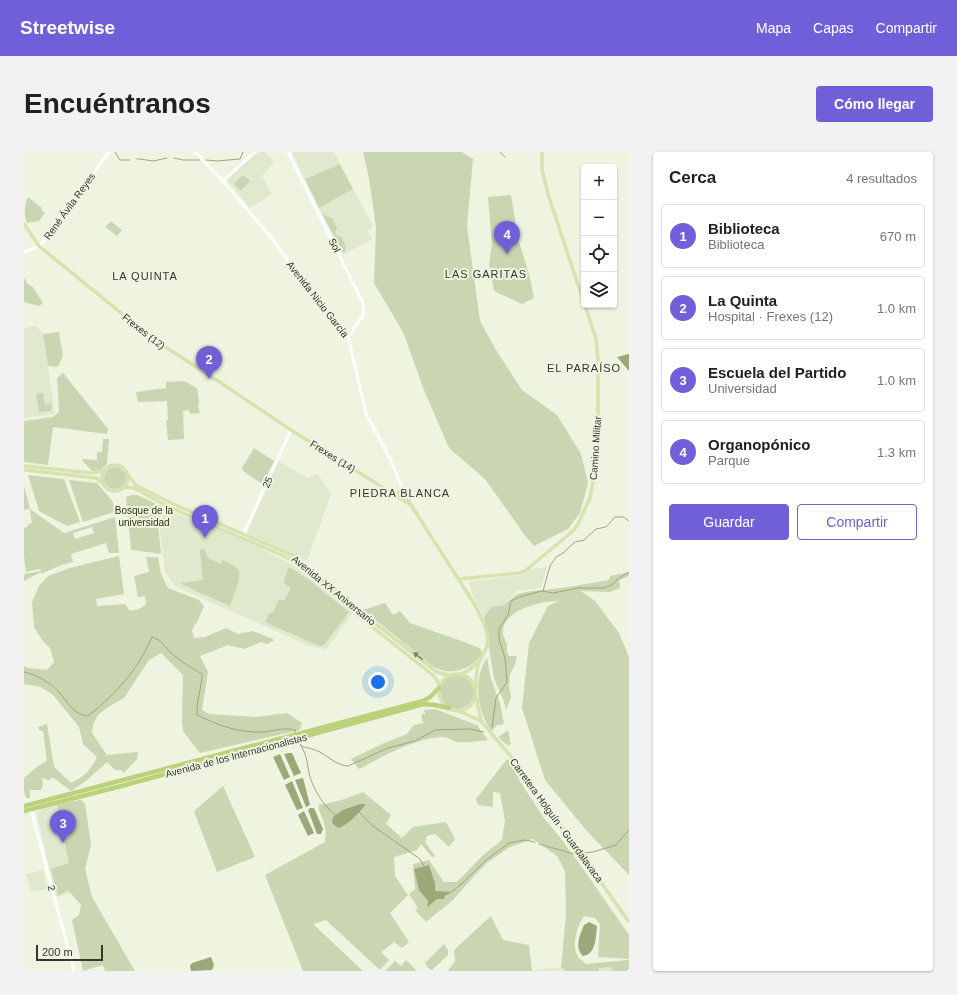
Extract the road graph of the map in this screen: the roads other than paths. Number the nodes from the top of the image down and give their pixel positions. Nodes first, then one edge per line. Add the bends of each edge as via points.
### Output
1 (109, 152) edge
2 (195, 152) edge
3 (255, 152) edge
4 (288, 152) edge
5 (542, 152) edge
6 (223, 181) junction
7 (24, 224) edge
8 (31, 236) junction
9 (39, 246) junction
10 (33, 247) junction
11 (24, 252) edge
12 (581, 295) edge
13 (585, 308) edge
14 (348, 337) junction
15 (256, 406) joint
16 (292, 430) junction
17 (24, 466) edge
18 (24, 470) edge
19 (105, 470) junction
20 (127, 474) junction
21 (104, 484) junction
22 (124, 487) junction
23 (403, 490) junction
24 (394, 495) junction
25 (411, 505) junction
26 (243, 536) junction
27 (472, 578) junction
28 (459, 579) junction
29 (464, 588) junction
30 (479, 661) junction
31 (461, 674) junction
32 (450, 675) junction
33 (439, 688) junction
34 (476, 692) junction
35 (448, 708) junction
36 (458, 711) junction
37 (481, 721) junction
38 (309, 732) junction
39 (24, 806) edge
40 (31, 807) junction
41 (24, 811) edge
42 (629, 922) edge
43 (74, 971) edge

1 - 9 street, René Ávila Reyes
2 - 6 street, Avenida Nicio García
3 - 6 street
4 - 14 street, Sol via 363,303 364,314
5 - 12 main road, Camino Militar via 542,170 549,197
6 - 14 street, Avenida Nicio García via 274,242 310,293
7 - 8 main road, Frexes (12)
8 - 9 main road, Frexes (12)
8 - 10 street
9 - 10 street, René Ávila Reyes
9 - 15 main road, Frexes (12) via 153,339
10 - 11 street, René Ávila Reyes
13 - 27 main road, Camino Militar via 596,339 598,359 595,471 590,498 573,531 525,571
14 - 23 street, Avenida Nicio García via 366,413
15 - 16 main road, Frexes (14)
16 - 24 main road, Frexes (14)
16 - 26 street, 25
17 - 19 main road, Avenida XX Aniversario via 91,473
18 - 21 main road, Avenida XX Aniversario via 96,478
19 - 20 main road, Avenida XX Aniversario via 115,465 122,467
19 - 21 main road
20 - 22 main road via 127,483
20 - 26 main road, Avenida XX Aniversario via 141,488
21 - 22 main road, Avenida XX Aniversario via 111,490
22 - 26 main road, Avenida XX Aniversario via 134,488 169,506
23 - 24 main road
23 - 25 main road, Avenida Nicio García
24 - 25 main road, Frexes (14)
25 - 28 main road, Avenida Nicio García
32 -> 26 main road, Avenida XX Aniversario via 438,672 294,556
26 - 33 main road, Avenida XX Aniversario via 293,560 434,676
27 - 28 main road, Camino Militar
27 - 29 main road
28 - 29 main road, Avenida Nicio García
29 - 30 main road, Avenida Nicio García via 486,630 488,644
30 - 31 main road
30 - 34 main road
31 - 32 main road
31 - 34 main road via 471,680
32 - 33 main road
33 - 35 main road via 440,700
33 - 38 highway, Avenida de los Internacionalistas via 423,701
34 - 36 main road via 472,703 464,710
34 - 37 main road
35 - 36 main road
35 - 38 highway, Avenida de los Internacionalistas via 424,704
36 - 37 main road, Carretera Holguín - Guardalavaca
37 - 42 main road, Carretera Holguín - Guardalavaca via 519,766
38 - 40 highway, Avenida de los Internacionalistas via 132,783
39 - 40 highway, Avenida de los Internacionalistas
40 - 41 highway, Avenida de los Internacionalistas
40 - 43 street, 2

